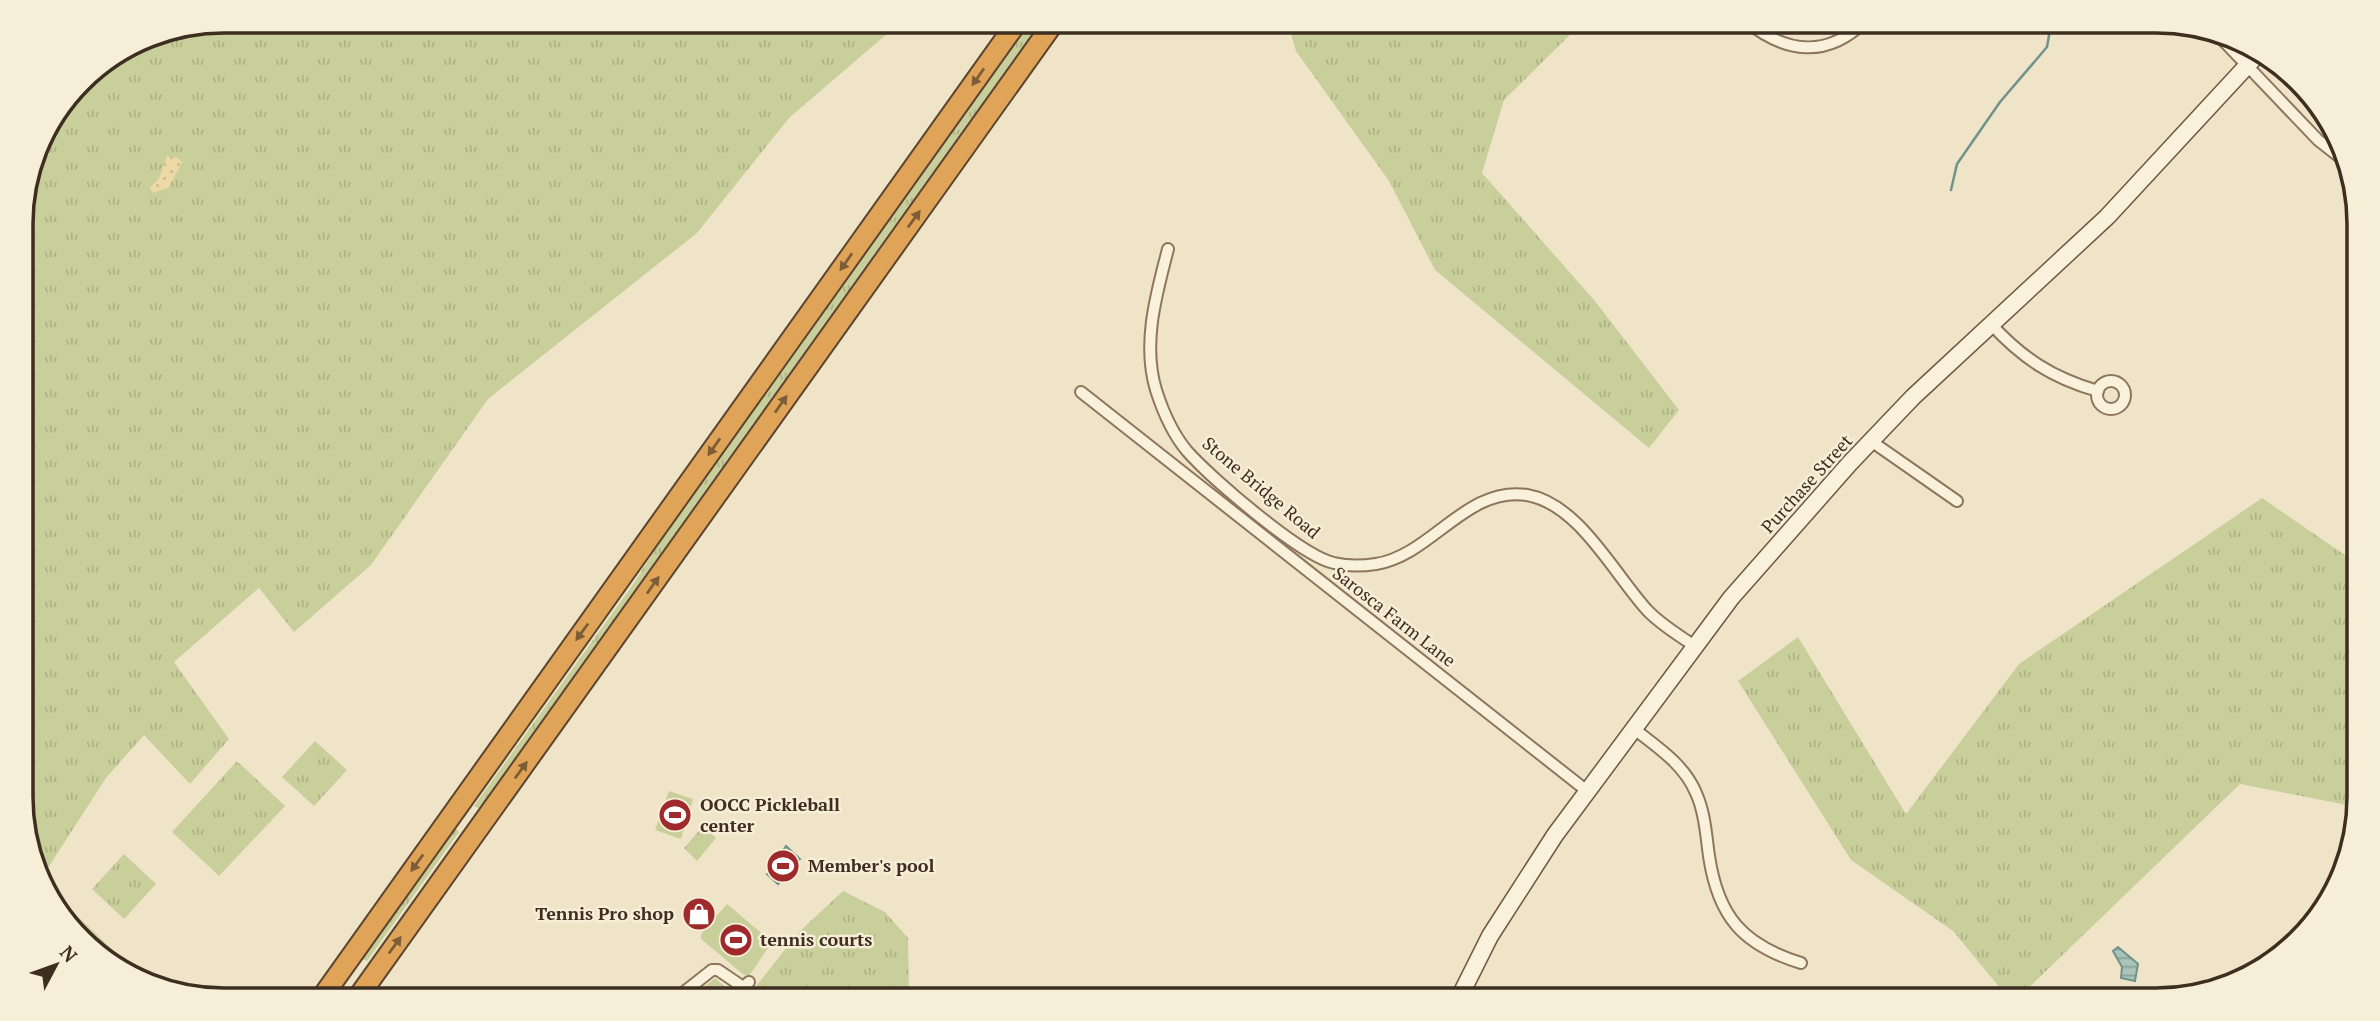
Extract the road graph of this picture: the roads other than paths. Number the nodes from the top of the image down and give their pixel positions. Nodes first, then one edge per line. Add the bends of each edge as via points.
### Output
1 (1009, 33) edge
2 (1046, 33) edge
3 (1764, 33) edge
4 (1851, 33) edge
5 (2252, 60) edge
6 (2332, 151) edge
7 (1168, 249) dead end
8 (1990, 323) junction
9 (2098, 391) dead end
10 (1081, 392) dead end
11 (1871, 441) junction
12 (1957, 501) dead end
13 (1693, 646) junction
14 (1633, 728) junction
15 (1587, 791) junction
16 (1801, 963) dead end
17 (750, 982) dead end
18 (1464, 987) edge
19 (329, 988) edge
20 (365, 988) edge
21 (690, 988) edge

1 -> 19 highway
20 -> 2 highway
3 - 4 street via 1794,48 1811,48
5 - 6 street
5 - 8 main road, Purchase Street via 2108,217
7 - 13 street, Stone Bridge Road via 1152,319 1150,358 1170,428 1208,471 1282,533 1333,563 1376,564 1400,557 1473,506 1528,495 1561,509 1646,609
8 - 9 street via 2036,366 2063,381
8 - 11 main road, Purchase Street
10 - 15 street, Sarosca Farm Lane
11 - 12 street
11 - 13 main road, Purchase Street
13 - 14 main road, Purchase Street
14 - 15 main road, Purchase Street
14 - 16 street via 1673,761 1696,793 1712,876 1736,925 1767,951
15 - 18 main road, Purchase Street via 1490,936
17 - 21 street via 743,987 712,970

